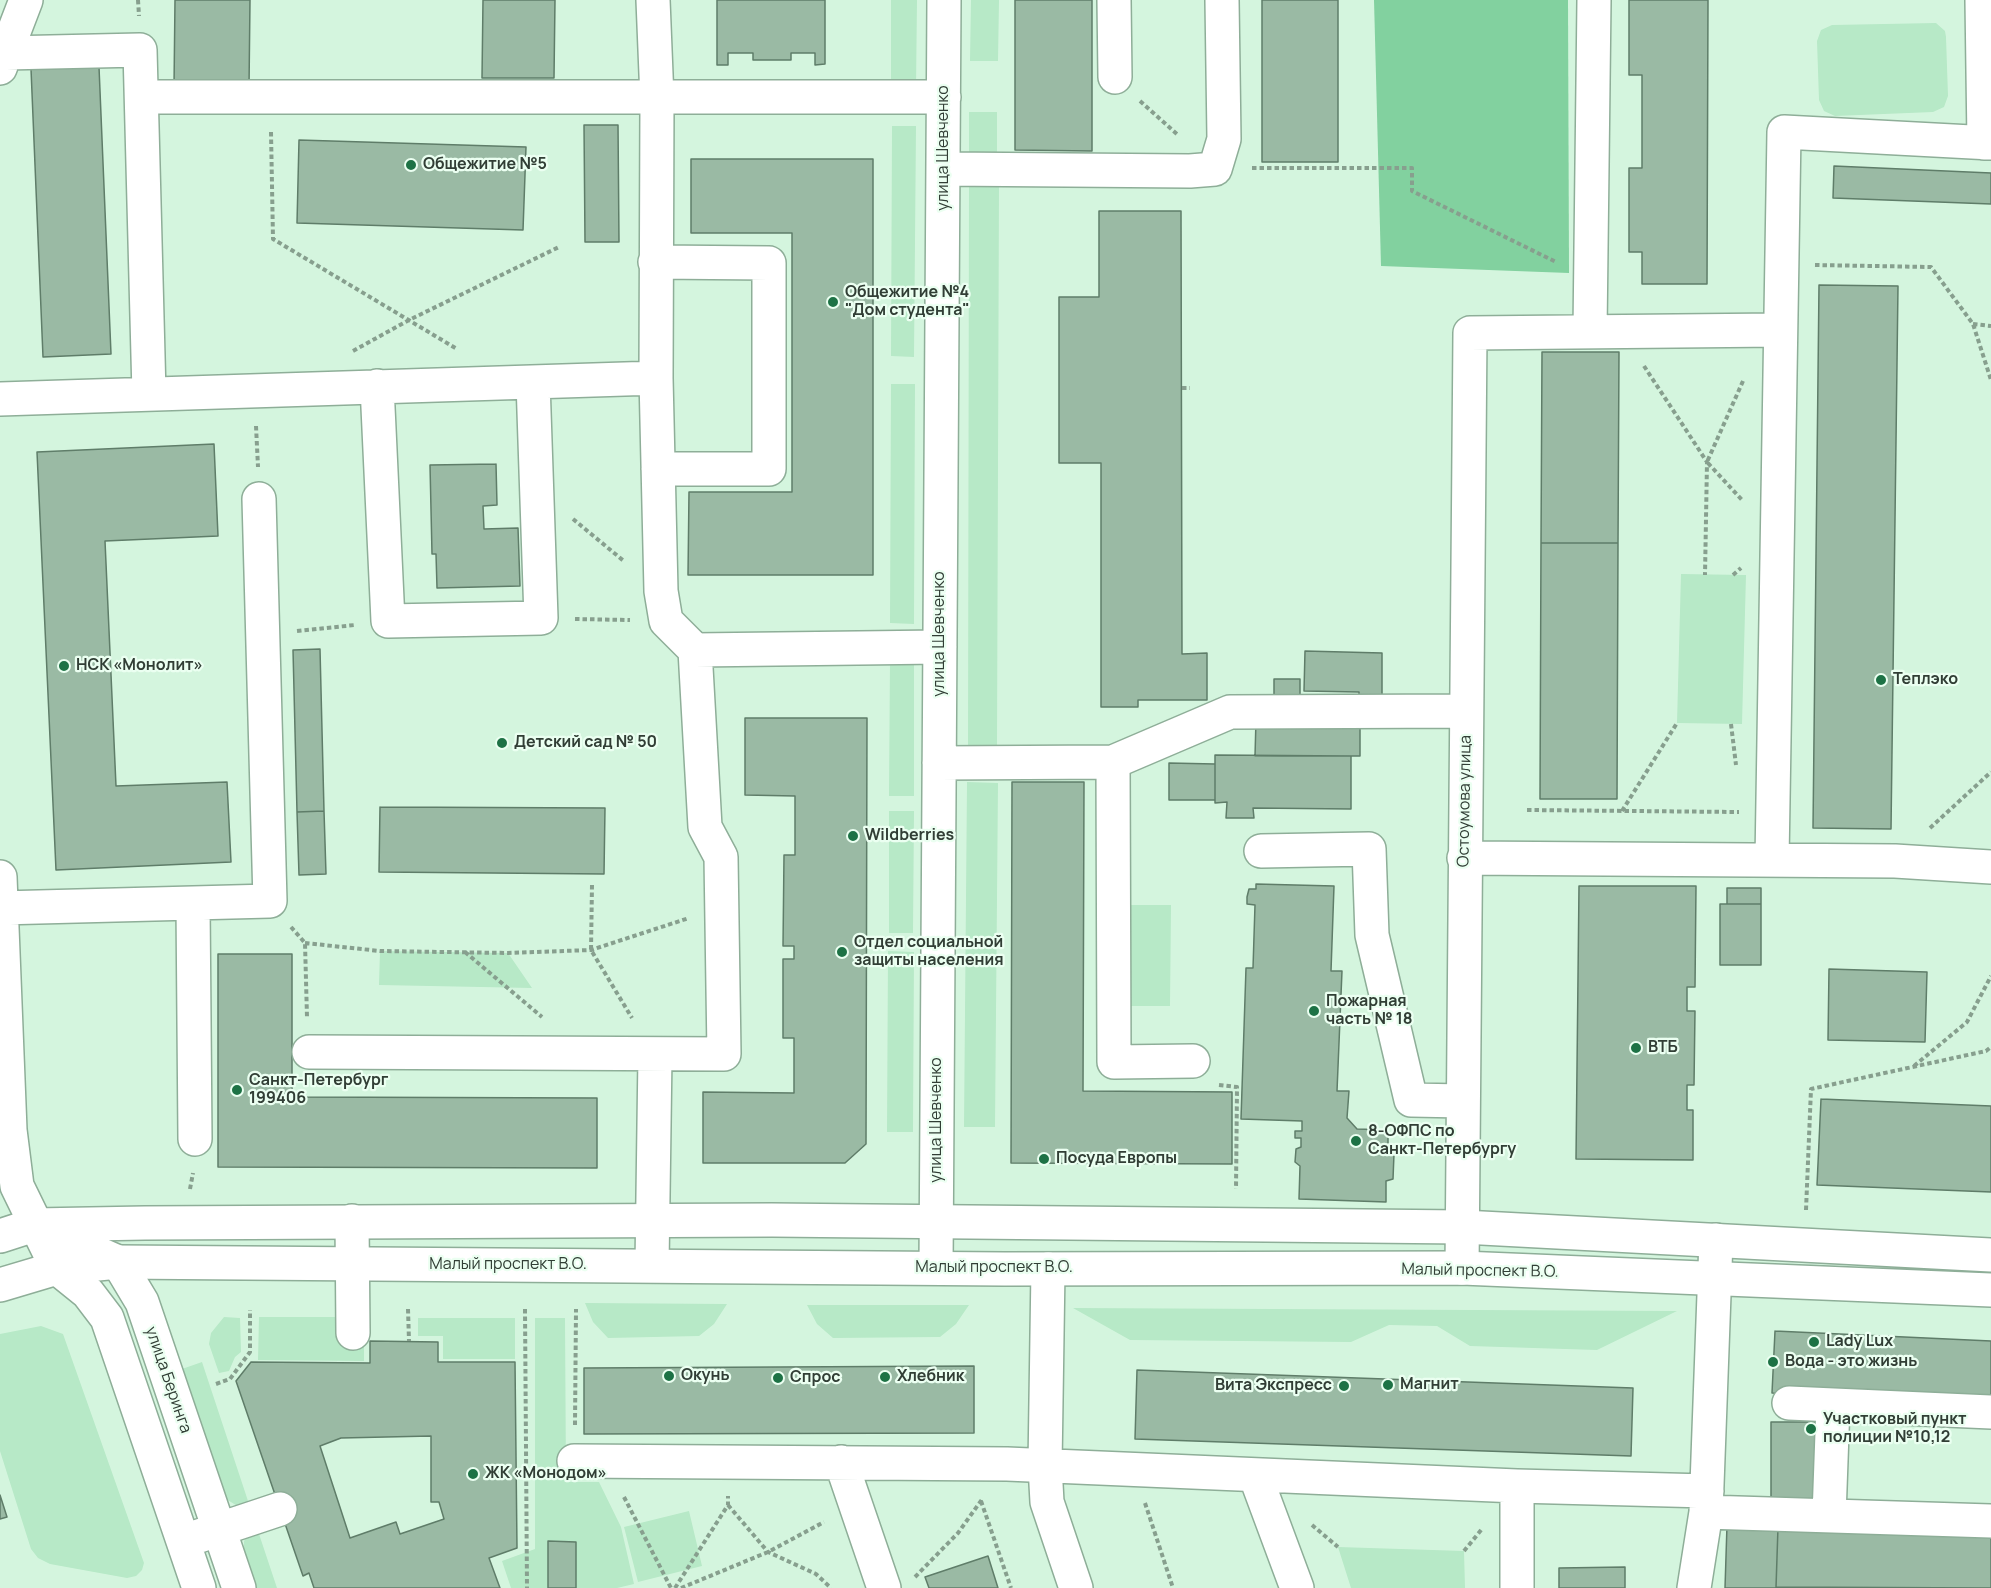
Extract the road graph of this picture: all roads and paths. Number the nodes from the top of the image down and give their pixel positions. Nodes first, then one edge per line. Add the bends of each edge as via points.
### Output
1 (26, 0) edge
2 (653, 0) edge
3 (944, 0) edge
4 (1114, 0) edge
5 (1222, 0) edge
6 (1594, 0) edge
7 (1982, 0) edge
8 (3, 60) edge
9 (1115, 77) joint
10 (142, 98) junction
11 (271, 98) junction
12 (944, 98) junction
13 (657, 99) junction
14 (1988, 143) edge
15 (944, 169) junction
16 (1215, 169) junction
17 (559, 247) dead end
18 (656, 262) junction
19 (1782, 264) junction
20 (1592, 279) junction
21 (409, 320) junction
22 (1973, 324) junction
23 (1991, 326) edge
24 (1606, 331) junction
25 (1772, 331) junction
26 (348, 354) dead end
27 (465, 354) dead end
28 (656, 378) junction
29 (1991, 380) edge
30 (533, 382) junction
31 (377, 386) junction
32 (1182, 388) dead end
33 (1190, 388) dead end
34 (254, 390) junction
35 (149, 394) junction
36 (0, 399) edge
37 (1707, 462) junction
38 (658, 470) junction
39 (536, 490) junction
40 (259, 499) joint
41 (1705, 575) dead end
42 (663, 606) junction
43 (541, 618) junction
44 (388, 621) junction
45 (263, 635) junction
46 (940, 647) junction
47 (695, 650) junction
48 (1466, 711) junction
49 (1677, 723) dead end
50 (1113, 762) junction
51 (939, 763) junction
52 (1991, 771) edge
53 (1527, 810) dead end
54 (1622, 811) junction
55 (1772, 812) junction
56 (1261, 850) dead end
57 (1464, 858) junction
58 (1772, 860) junction
59 (1895, 861) junction
60 (1991, 867) edge
61 (0, 877) edge
62 (592, 885) dead end
63 (270, 901) junction
64 (193, 904) junction
65 (722, 905) junction
66 (0, 908) edge
67 (305, 943) junction
68 (591, 950) junction
69 (465, 952) junction
70 (1991, 976) edge
71 (1991, 1047) edge
72 (309, 1052) joint
73 (586, 1054) junction
74 (655, 1055) junction
75 (1193, 1061) joint
76 (1913, 1067) junction
77 (4, 1089) edge
78 (1463, 1101) junction
79 (195, 1139) dead end
80 (1236, 1189) dead end
81 (1806, 1211) dead end
82 (653, 1219) junction
83 (352, 1221) junction
84 (936, 1222) junction
85 (34, 1225) junction
86 (1463, 1227) junction
87 (0, 1236) edge
88 (1716, 1240) junction
89 (1991, 1255) edge
90 (118, 1262) junction
91 (353, 1264) junction
92 (652, 1265) junction
93 (57, 1268) junction
94 (936, 1268) junction
95 (1048, 1269) junction
96 (1462, 1269) junction
97 (1715, 1278) junction
98 (0, 1285) edge
99 (1991, 1290) edge
100 (408, 1309) dead end
101 (525, 1309) dead end
102 (576, 1309) dead end
103 (250, 1310) dead end
104 (353, 1333) dead end
105 (409, 1341) dead end
106 (216, 1384) dead end
107 (1789, 1403) dead end
108 (1833, 1405) junction
109 (1991, 1412) edge
110 (590, 1462) junction
111 (729, 1462) junction
112 (841, 1462) junction
113 (968, 1464) junction
114 (1007, 1464) junction
115 (1045, 1466) junction
116 (1133, 1469) junction
117 (1255, 1475) junction
118 (1516, 1486) junction
119 (981, 1501) junction
120 (1707, 1502) junction
121 (728, 1505) junction
122 (855, 1505) junction
123 (280, 1509) dead end
124 (1829, 1516) junction
125 (1991, 1521) edge
126 (219, 1530) junction
127 (183, 1542) junction
128 (768, 1552) junction
129 (237, 1582) edge
130 (898, 1584) edge
131 (200, 1588) edge
132 (527, 1588) edge
133 (673, 1588) edge
134 (681, 1588) edge
135 (831, 1588) edge
136 (1011, 1588) edge
137 (1076, 1588) edge
138 (1173, 1588) edge
139 (1297, 1588) edge
140 (1517, 1588) edge
141 (1694, 1588) edge

1 - 8 main road
2 - 13 main road
3 - 12 main road, улица Шевченко
4 - 9 main road
5 - 16 main road via 1224,139
6 - 20 main road
7 - 14 main road
8 - 10 main road via 140,50
9 - 16 path
10 - 11 main road
10 - 35 main road
11 - 13 main road
11 - 21 path via 273,239
12 - 13 main road
12 - 15 main road, улица Шевченко
13 - 18 main road
14 - 19 main road via 1784,132
15 - 16 main road
15 - 46 main road, улица Шевченко
16 - 20 path via 1412,168 1412,192
17 - 21 path
18 - 28 main road
18 - 38 main road via 769,263 769,469
19 - 22 path via 1931,267
19 - 25 main road
20 - 24 main road
21 - 26 path
21 - 27 path
22 - 23 path
22 - 29 path
24 - 25 main road
24 - 37 path
24 - 48 main road, Остоумова улица via 1470,333
25 - 37 path
25 - 55 main road
28 - 30 main road
28 - 38 main road
30 - 31 main road
30 - 39 main road
31 - 34 main road
31 - 44 main road
32 - 33 path
34 - 35 main road
34 - 40 path
35 - 36 main road
37 - 41 path
38 - 42 main road
39 - 42 path
39 - 43 main road
40 - 45 main road
42 - 43 path
42 - 47 main road
43 - 44 main road
44 - 45 path
45 - 63 main road
46 - 47 main road
46 - 51 main road, улица Шевченко
47 - 65 main road via 705,826 721,857
48 - 50 main road via 1230,712
48 - 57 main road, Остоумова улица
49 - 54 path
50 - 51 main road
50 - 75 main road via 1114,1062
51 - 84 main road, улица Шевченко
52 - 59 path
53 - 54 path
54 - 55 path
55 - 58 main road
56 - 78 main road via 1369,849 1372,935 1411,1100
57 - 58 main road
57 - 78 main road, Остоумова улица
58 - 59 main road
59 - 60 main road
61 - 66 main road
62 - 68 path
63 - 64 main road
63 - 67 path
64 - 66 main road
64 - 79 main road
65 - 68 path
65 - 74 main road via 724,1054
66 - 77 main road
67 - 69 path via 380,951
67 - 72 path
68 - 69 path
68 - 74 path
69 - 73 path
70 - 76 path via 1967,1022
71 - 76 path
72 - 73 main road
73 - 74 main road
74 - 82 main road
75 - 80 path via 1212,1084 1237,1087
76 - 81 path via 1811,1089
77 - 85 main road via 17,1186
78 - 86 main road, Остоумова улица
82 - 83 main road
82 - 84 main road
82 - 92 main road
83 - 85 main road
83 - 91 main road
84 - 86 main road
84 - 94 main road, улица Шевченко
85 - 87 main road
85 - 90 main road
85 - 93 main road
86 - 88 main road
86 - 96 main road, Остоумова улица
88 - 89 main road
88 - 97 main road
90 - 91 main road, Малый проспект В.О.
90 - 93 main road, Малый проспект В.О.
90 - 126 main road, улица Беринга via 142,1302
91 - 92 main road, Малый проспект В.О.
91 - 104 main road
92 - 94 main road, Малый проспект В.О.
93 - 98 main road, Малый проспект В.О.
93 - 127 main road via 87,1293 107,1318
94 - 95 main road, Малый проспект В.О.
95 - 96 main road, Малый проспект В.О.
95 - 115 main road
96 - 97 main road, Малый проспект В.О.
97 - 99 main road, Малый проспект В.О.
97 - 120 main road
100 - 105 path
101 - 132 path
102 - 110 path
103 - 106 path via 250,1352 230,1379
107 - 108 main road
108 - 109 main road
108 - 124 main road
110 - 111 main road
110 - 133 path
111 - 112 main road
111 - 121 path
112 - 113 main road
112 - 122 main road
113 - 114 main road
113 - 119 path
114 - 115 main road
114 - 119 path
115 - 116 main road
115 - 137 main road via 1047,1502
116 - 117 main road
116 - 138 path
117 - 118 main road
117 - 139 main road
118 - 120 main road
118 - 140 main road
119 - 130 path via 958,1533
119 - 136 path
120 - 124 main road
120 - 141 main road
121 - 128 path
121 - 133 path
122 - 128 path
122 - 130 main road
123 - 126 main road
124 - 125 main road
126 - 127 main road
126 - 129 main road, улица Беринга
127 - 131 main road
128 - 134 path
128 - 135 path via 816,1575
129 - 131 main road

